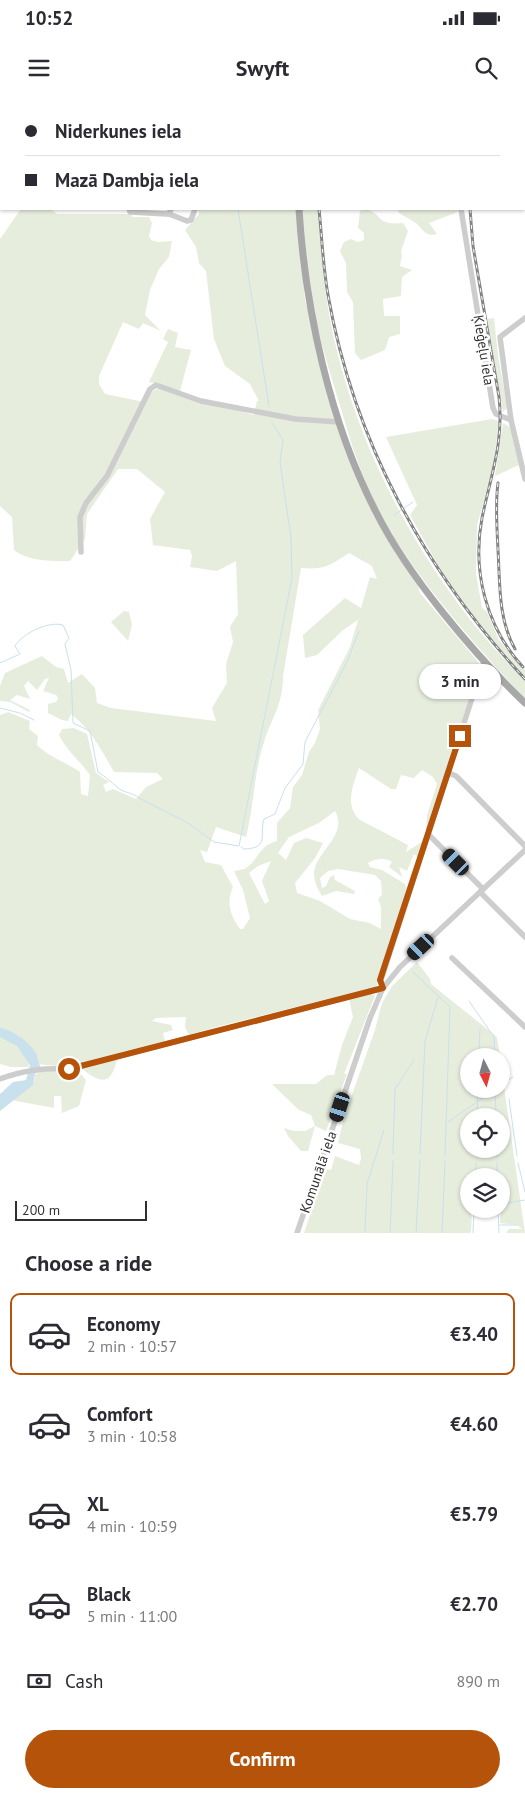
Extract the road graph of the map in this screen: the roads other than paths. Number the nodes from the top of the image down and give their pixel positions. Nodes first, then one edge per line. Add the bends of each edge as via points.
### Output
1 (129, 210) edge
2 (195, 210) edge
3 (299, 210) edge
4 (461, 210) edge
5 (170, 211) edge
6 (525, 318) edge
7 (511, 420) junction
8 (340, 422) junction
9 (523, 462) edge
10 (525, 480) edge
11 (81, 552) dead end
12 (484, 661) junction
13 (525, 703) edge
14 (449, 773) junction
15 (429, 835) junction
16 (525, 848) edge
17 (482, 890) junction
18 (525, 937) edge
19 (452, 958) dead end
20 (383, 988) junction
21 (525, 1027) edge
22 (0, 1079) edge
23 (297, 1233) edge

1 - 5 street
2 - 5 street via 191,220 187,221
3 - 8 main road via 314,329
4 - 7 street, Ķieģeļu iela via 493,408 496,414
6 - 7 street via 500,337
7 - 9 street
8 - 11 street via 295,419 200,401 156,385 150,390 106,476 86,503 80,517
8 - 12 main road via 359,476 379,519 426,590
9 - 10 street
12 - 13 main road
12 - 14 street
14 - 15 street
14 - 16 street via 456,776
15 - 17 street
15 - 20 street via 380,980
16 - 17 street, Komunālā iela
17 - 18 street
17 - 20 street, Komunālā iela via 400,967
19 - 21 street
20 - 22 street via 69,1069 44,1068
20 - 23 street, Komunālā iela

